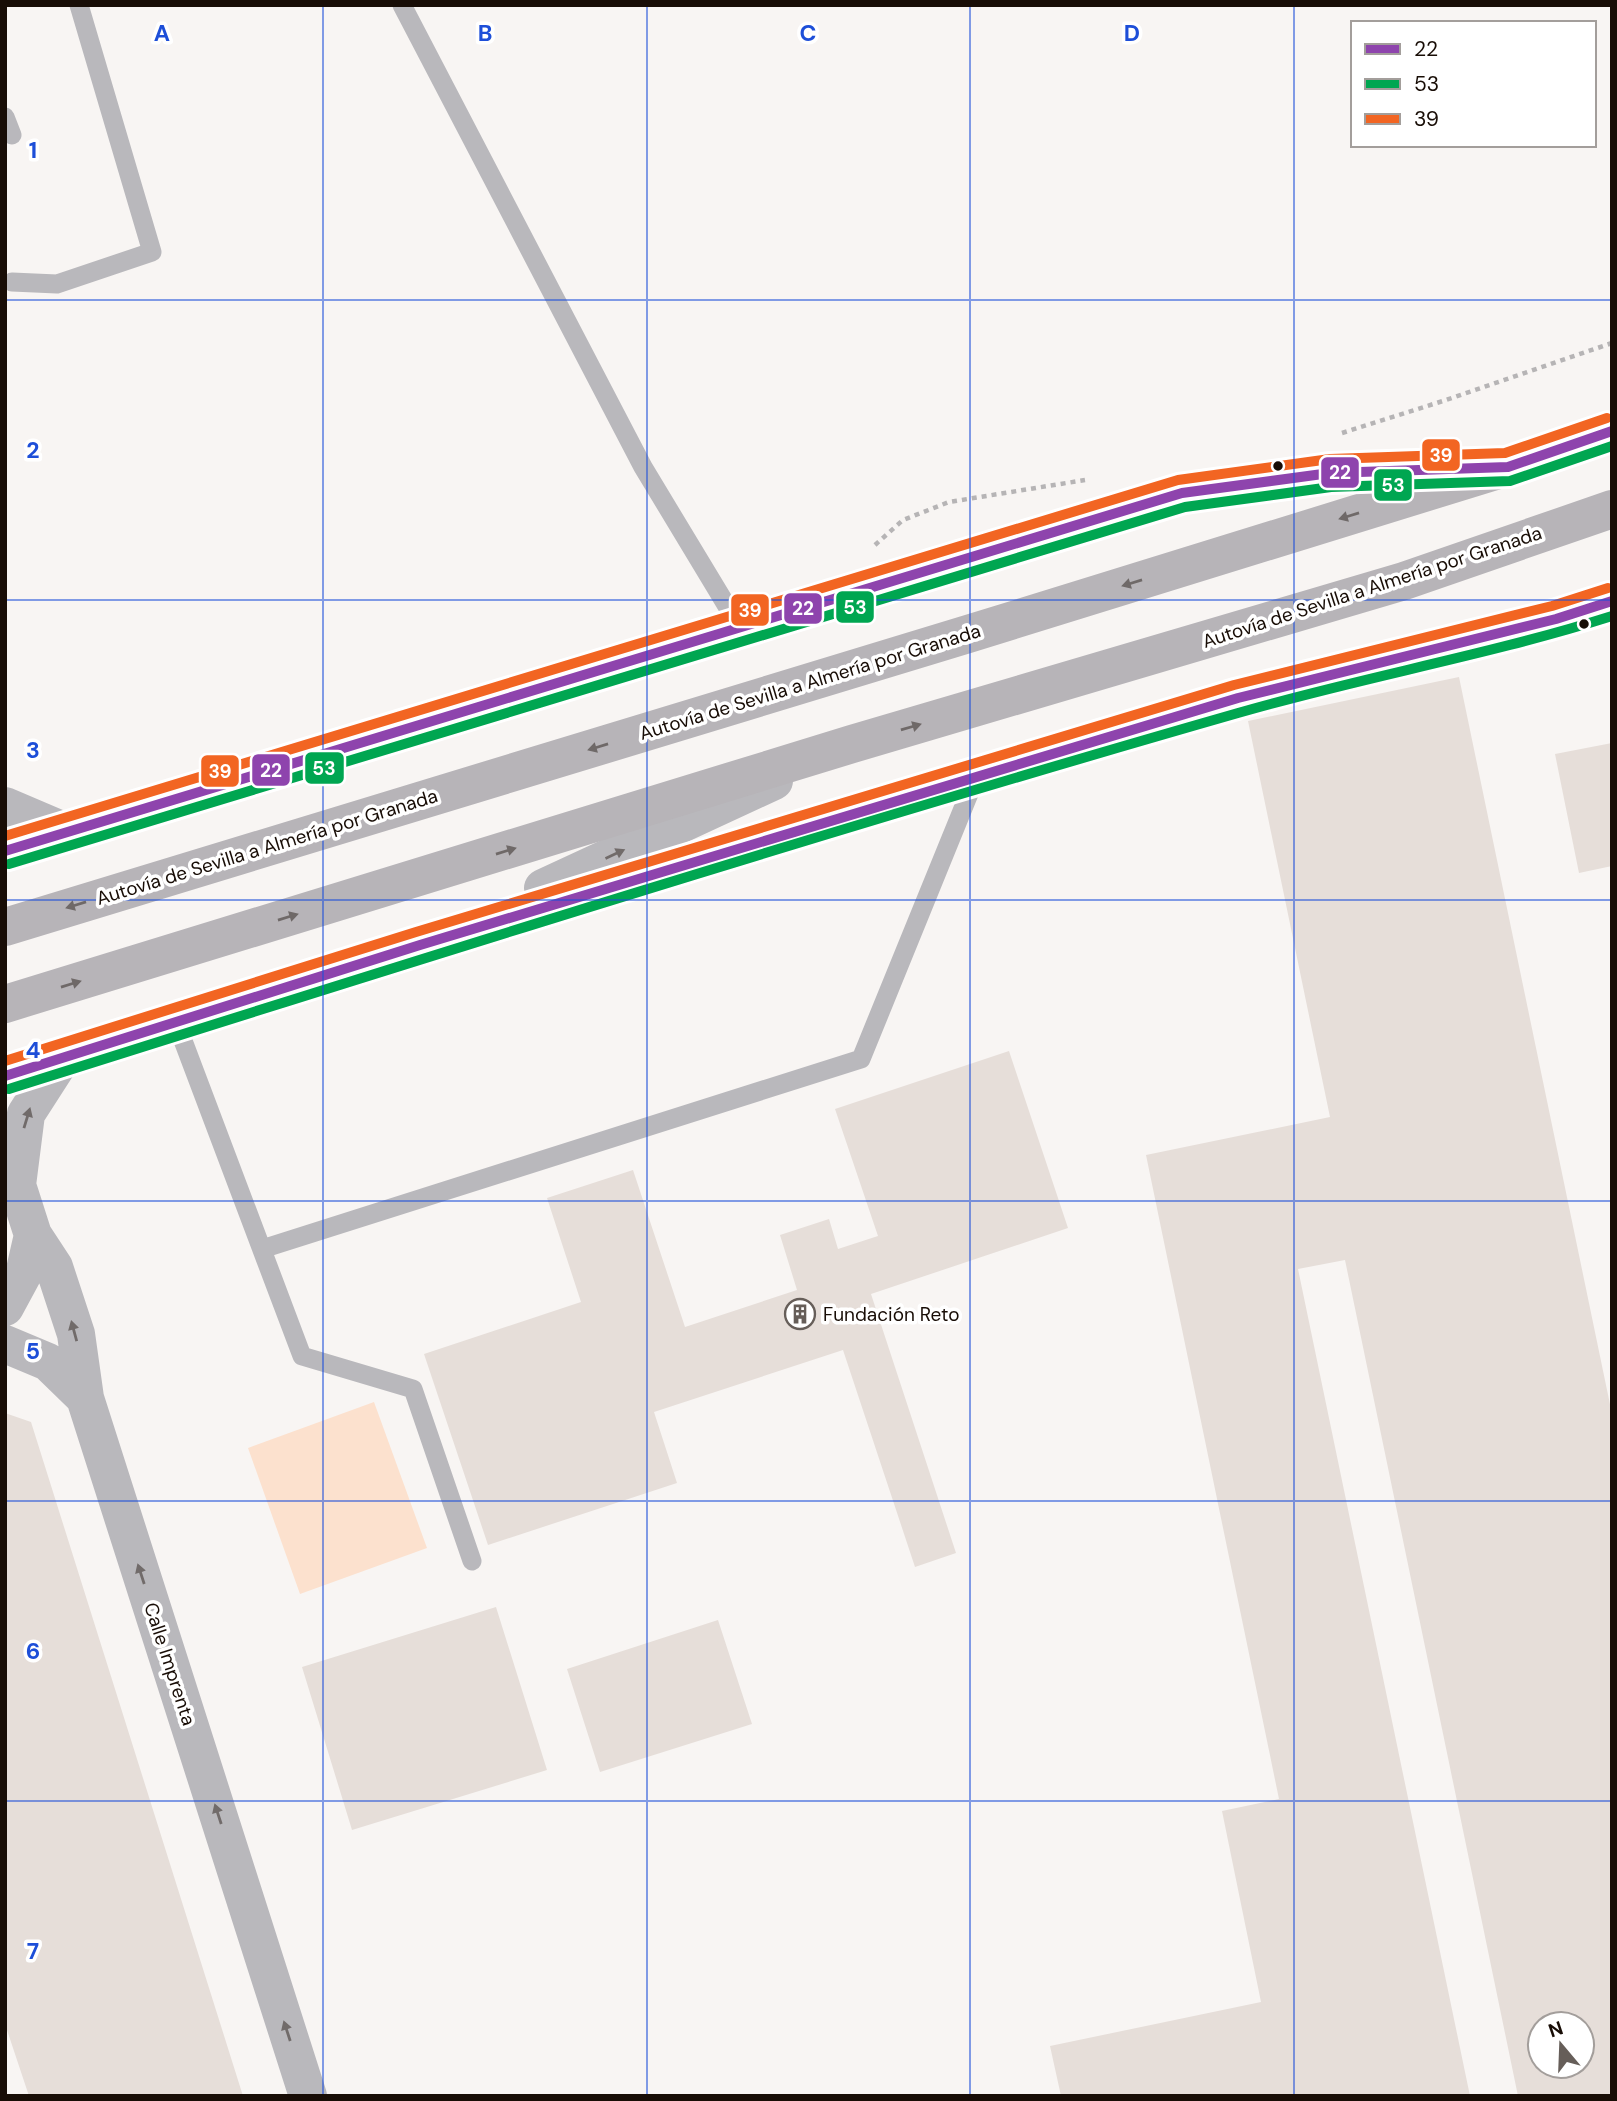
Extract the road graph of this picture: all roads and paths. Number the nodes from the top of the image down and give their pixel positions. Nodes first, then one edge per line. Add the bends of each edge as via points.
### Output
1 (79, 5) edge
2 (402, 5) edge
3 (12, 282) dead end
4 (1612, 431) edge
5 (1508, 467) junction
6 (1612, 509) edge
7 (1612, 601) edge
8 (738, 626) junction
9 (852, 744) junction
10 (975, 779) junction
11 (5, 806) edge
12 (66, 832) junction
13 (5, 851) edge
14 (5, 927) edge
15 (420, 945) junction
16 (5, 1004) edge
17 (176, 1022) junction
18 (62, 1058) junction
19 (5, 1076) edge
20 (11, 1179) edge
21 (33, 1235) junction
22 (262, 1249) junction
23 (5, 1307) edge
24 (5, 1344) edge
25 (85, 1398) junction
26 (472, 1561) dead end
27 (308, 2096) edge

1 - 3 lane via 152,252 57,284
2 - 8 lane via 643,467
4 - 5 highway, Autovía de Sevilla a Almería por Granada
5 - 8 street via 1330,473 1182,493
5 -> 14 highway, Autovía de Sevilla a Almería por Granada
9 -> 6 highway, Autovía de Sevilla a Almería por Granada via 1404,581
7 - 10 street via 1238,698
8 - 12 street
15 -> 9 street
16 -> 9 highway, Autovía de Sevilla a Almería por Granada
10 - 15 street
10 - 22 lane via 861,1059
11 - 12 street
12 - 13 street
15 - 17 street
17 - 18 street
17 - 22 lane
18 - 19 street
20 -> 18 street, Calle Imprenta via 26,1114
20 - 21 street, Calle Imprenta
21 - 23 street via 25,1270
25 -> 21 street, Calle Imprenta via 76,1334 54,1267
22 - 26 lane via 302,1356 413,1390
24 - 25 street via 48,1362
27 -> 25 street, Calle Imprenta

